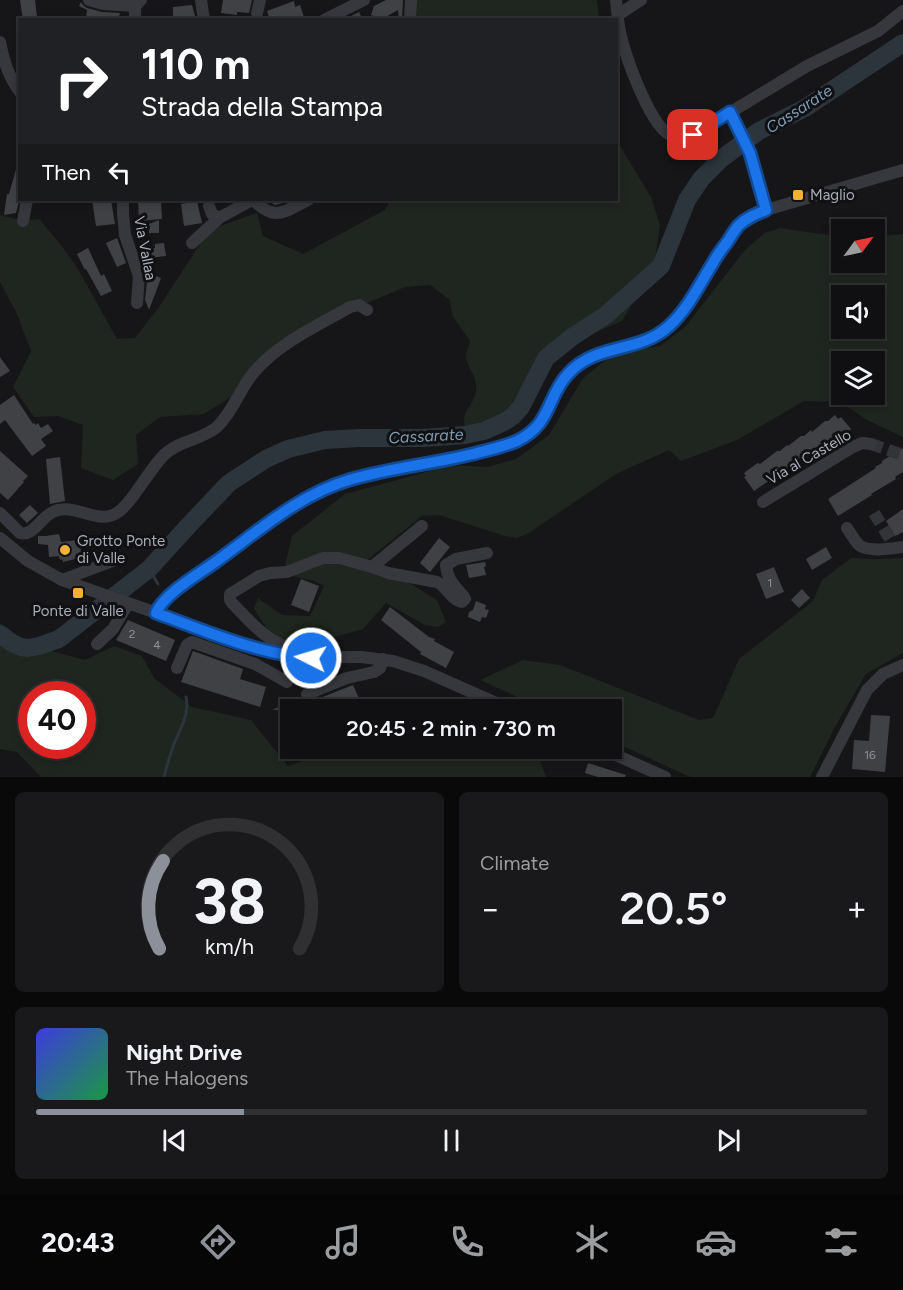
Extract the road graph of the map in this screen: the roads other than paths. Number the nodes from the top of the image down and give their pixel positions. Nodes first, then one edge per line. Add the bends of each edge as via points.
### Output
1 (88, 0) edge
2 (201, 0) edge
3 (364, 0) edge
4 (411, 0) edge
5 (616, 0) edge
6 (641, 0) edge
7 (138, 3) edge
8 (903, 10) edge
9 (618, 15) junction
10 (135, 18) edge
11 (204, 18) edge
12 (328, 18) edge
13 (410, 18) edge
14 (0, 42) edge
15 (18, 90) edge
16 (730, 112) junction
17 (903, 170) edge
18 (27, 201) edge
19 (123, 201) edge
20 (250, 201) edge
21 (253, 201) edge
22 (306, 201) edge
23 (209, 206) dead end
24 (766, 210) junction
25 (219, 218) junction
26 (23, 220) dead end
27 (192, 243) dead end
28 (137, 303) dead end
29 (367, 310) dead end
30 (871, 444) tunnel mouth
31 (763, 502) dead end
32 (0, 513) edge
33 (422, 526) dead end
34 (847, 528) dead end
35 (0, 538) edge
36 (896, 545) edge
37 (487, 554) dead end
38 (118, 559) dead end
39 (372, 567) junction
40 (62, 580) junction
41 (127, 603) junction
42 (156, 613) junction
43 (97, 644) dead end
44 (265, 651) junction
45 (330, 657) junction
46 (383, 659) junction
47 (903, 665) edge
48 (259, 666) junction
49 (177, 669) dead end
50 (287, 682) dead end
51 (307, 694) dead end
52 (487, 699) edge
53 (622, 758) edge
54 (665, 777) edge
55 (822, 777) edge

1 - 7 street via 103,4
2 - 11 street
3 - 12 street
4 - 13 street
5 - 9 street
6 - 9 street
7 - 10 street
8 - 16 street via 878,31 807,66
9 - 16 street via 628,60 659,127 669,135 687,138
14 - 15 street via 6,70
16 - 24 street via 750,153
17 - 24 street
18 - 26 street
19 - 28 street, Via Vallaa via 125,235 139,276
20 - 25 street
21 - 22 street via 278,213
23 - 25 street
24 - 42 street via 739,225 685,308 663,332 648,341 603,352 581,363 563,381 541,422 524,436 490,450 347,480 320,491 184,585 158,606
25 - 27 street
29 - 32 street via 359,305 350,307 267,359 250,376 220,423 207,434 168,451 117,513 106,516 57,510 23,535
30 - 31 street, Via al Castello via 853,447
33 - 39 street
34 - 36 street via 864,548
35 - 40 street via 28,561
37 - 39 street via 456,559 446,565 450,580 465,599 462,602 437,582
38 - 40 street
39 - 45 street via 323,558 293,570 259,576 230,594 231,603 270,639 294,648 326,647
40 - 41 street
41 - 42 street
41 - 43 street via 113,629
42 - 44 street
44 - 45 street via 295,657
44 - 48 street
45 - 46 street
46 - 51 street via 375,672
46 - 52 street via 411,666
47 - 55 street via 883,674 867,690
48 - 49 street via 192,642
48 - 50 street
53 - 54 street

